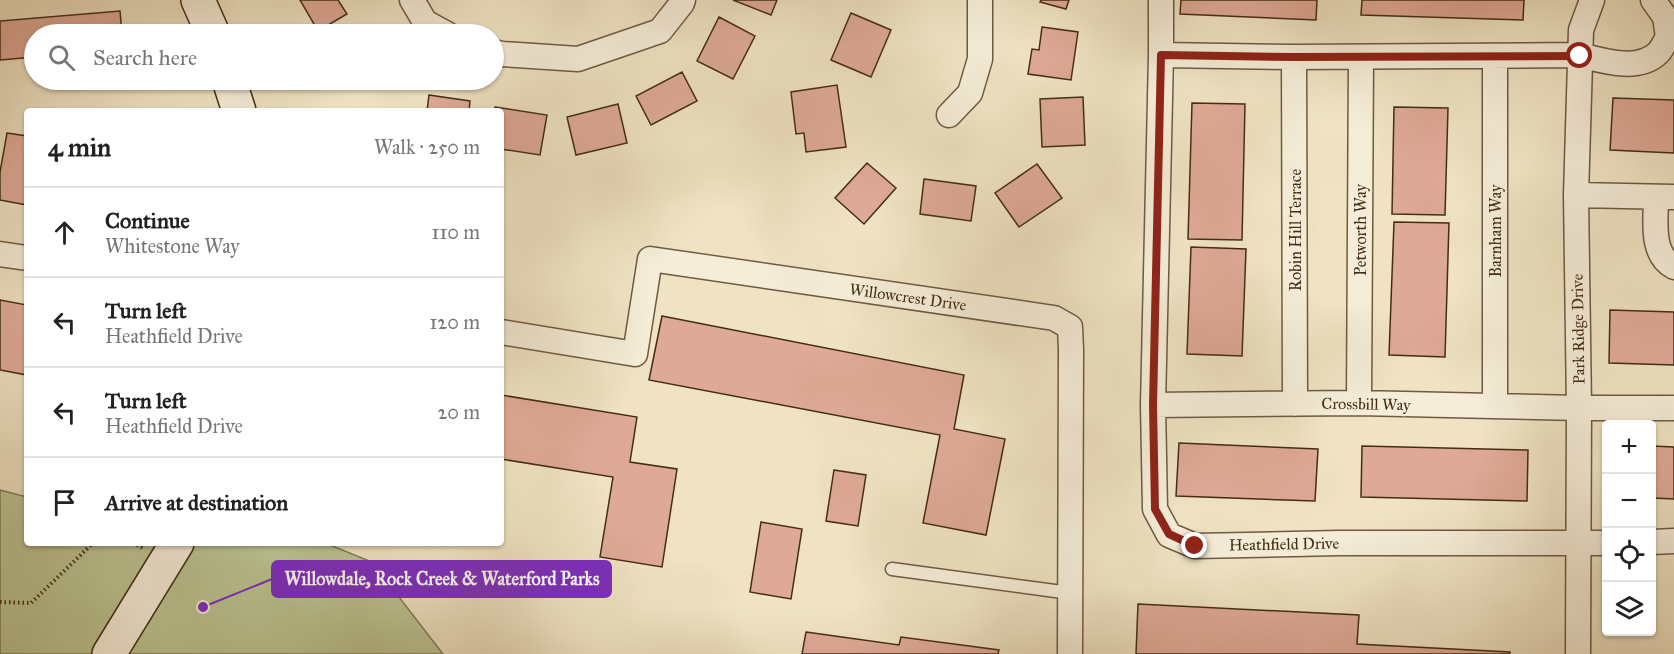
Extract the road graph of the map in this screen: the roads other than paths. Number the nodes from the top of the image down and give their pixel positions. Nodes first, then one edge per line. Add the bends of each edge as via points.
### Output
1 (198, 0) edge
2 (411, 0) edge
3 (683, 0) edge
4 (981, 0) edge
5 (1161, 0) edge
6 (1653, 0) edge
7 (1594, 2) edge
8 (209, 24) edge
9 (429, 24) edge
10 (504, 54) edge
11 (1161, 55) junction
12 (1495, 56) junction
13 (1580, 56) junction
14 (1294, 57) junction
15 (1361, 57) junction
16 (232, 90) edge
17 (238, 108) edge
18 (949, 115) dead end
19 (1576, 195) junction
20 (1665, 197) edge
21 (0, 254) edge
22 (24, 258) edge
23 (1674, 267) edge
24 (504, 332) edge
25 (1295, 404) junction
26 (1359, 404) junction
27 (1153, 405) junction
28 (1495, 406) junction
29 (1579, 408) junction
30 (1674, 408) edge
31 (1674, 541) edge
32 (1656, 542) edge
33 (1580, 543) junction
34 (1602, 543) edge
35 (175, 546) edge
36 (892, 569) dead end
37 (1070, 593) junction
38 (109, 654) edge
39 (1070, 654) edge
40 (1578, 654) edge

1 - 8 street
2 - 9 street
3 - 10 street via 660,31 578,59
4 - 18 street via 980,58 970,93
5 - 11 street, Heathfield Drive
6 - 13 street via 1665,17 1668,37 1659,52 1644,62 1616,63
7 - 13 street, Park Ridge Drive via 1581,30
11 - 14 street
11 - 27 street, Heathfield Drive
12 - 13 street
12 - 15 street
12 - 28 street, Barnham Way
13 - 19 street, Park Ridge Drive
14 - 15 street
14 - 25 street, Robin Hill Terrace
15 - 26 street, Petworth Way
16 - 17 street
19 - 20 street
19 - 29 street, Park Ridge Drive
20 - 23 street via 1656,244
21 - 22 street
24 - 37 street, Willowcrest Drive via 635,354 650,259 1054,318 1070,327
25 - 26 street, Crossbill Way
25 - 27 street, Crossbill Way
26 - 28 street, Crossbill Way
27 - 33 street, Heathfield Drive via 1155,509 1169,534 1195,546
28 - 29 street, Crossbill Way
29 - 30 street, Crossbill Way
29 - 33 street, Park Ridge Drive
31 - 32 street
33 - 34 street, Heathfield Drive
33 - 40 street, Park Ridge Drive
35 - 38 street
36 - 37 lane
37 - 39 street, Willowcrest Drive

